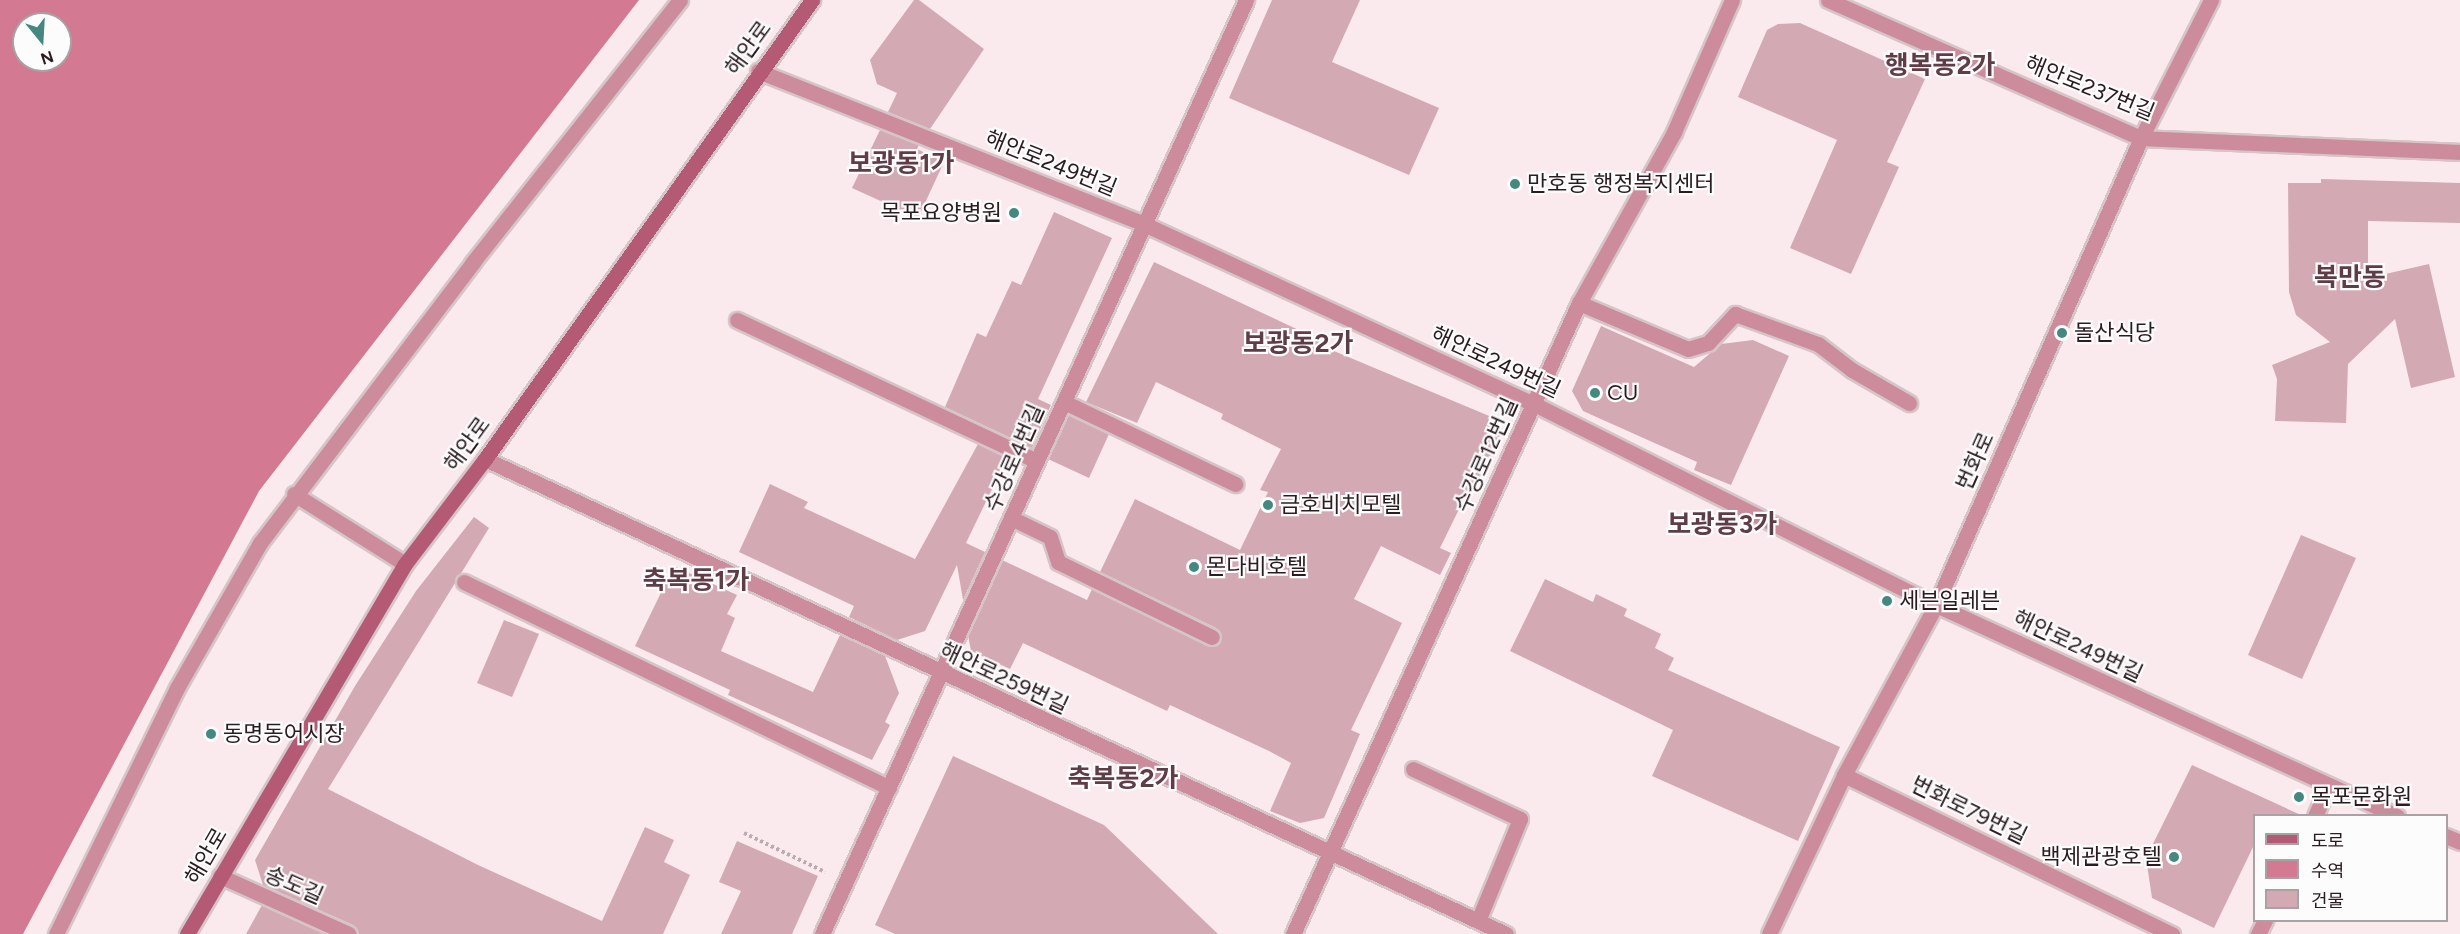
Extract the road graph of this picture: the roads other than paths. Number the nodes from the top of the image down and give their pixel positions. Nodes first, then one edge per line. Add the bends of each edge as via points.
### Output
1 (680, 0) edge
2 (812, 0) edge
3 (1246, 0) edge
4 (1732, 0) edge
5 (1828, 0) edge
6 (2211, 0) edge
7 (758, 71) junction
8 (2142, 138) junction
9 (2460, 152) edge
10 (1144, 224) junction
11 (1579, 303) junction
12 (737, 320) dead end
13 (1064, 402) junction
14 (1909, 403) dead end
15 (1534, 404) junction
16 (485, 459) junction
17 (1036, 461) junction
18 (1235, 484) dead end
19 (294, 494) junction
20 (1011, 518) junction
21 (405, 564) junction
22 (464, 582) dead end
23 (1936, 605) junction
24 (1212, 637) dead end
25 (940, 674) junction
26 (1413, 769) dead end
27 (1844, 775) junction
28 (889, 787) junction
29 (2328, 787) junction
30 (2316, 814) edge
31 (2392, 814) edge
32 (1330, 853) junction
33 (220, 876) junction
34 (1478, 921) junction
35 (56, 934) edge
36 (187, 934) edge
37 (349, 934) edge
38 (822, 934) edge
39 (1293, 934) edge
40 (1506, 934) edge
41 (1769, 934) edge
42 (2172, 934) edge

1 - 19 street
2 - 7 street, 해안로
3 - 10 street, 수강로4번길
4 - 11 street, 수강로12번길 via 1674,132
5 - 8 street, 해안로237번길
6 - 8 street, 번화로
7 - 10 street, 해안로249번길
7 - 16 street, 해안로
8 - 9 street, 해안로237번길
8 - 23 street, 번화로
10 - 13 street, 수강로4번길
10 - 15 street, 해안로249번길
11 - 14 street via 1688,349 1708,342 1735,314 1818,344 1852,370
11 - 15 street, 수강로12번길
12 - 17 street
13 - 17 street, 수강로4번길
13 - 18 street
15 - 23 street, 해안로249번길
15 - 32 street, 수강로12번길
16 - 21 street, 해안로
16 - 25 street, 해안로259번길
17 - 20 street, 수강로4번길
19 - 21 street
19 - 35 street via 260,543 177,688
20 - 24 street via 1050,537 1058,562
20 - 25 street, 수강로4번길
21 - 33 street, 해안로
22 - 28 street
23 - 27 street, 번화로
23 - 29 street, 해안로249번길
25 - 28 street, 수강로4번길
25 - 32 street, 해안로259번길
26 - 34 street via 1520,819
27 - 41 street, 번화로
27 - 42 street, 번화로79번길
28 - 38 street, 수강로4번길
29 - 30 street
29 - 31 street, 해안로249번길
32 - 34 street, 해안로259번길
32 - 39 street, 수강로12번길
33 - 36 street, 해안로
33 - 37 street, 송도길
34 - 40 street, 해안로259번길

